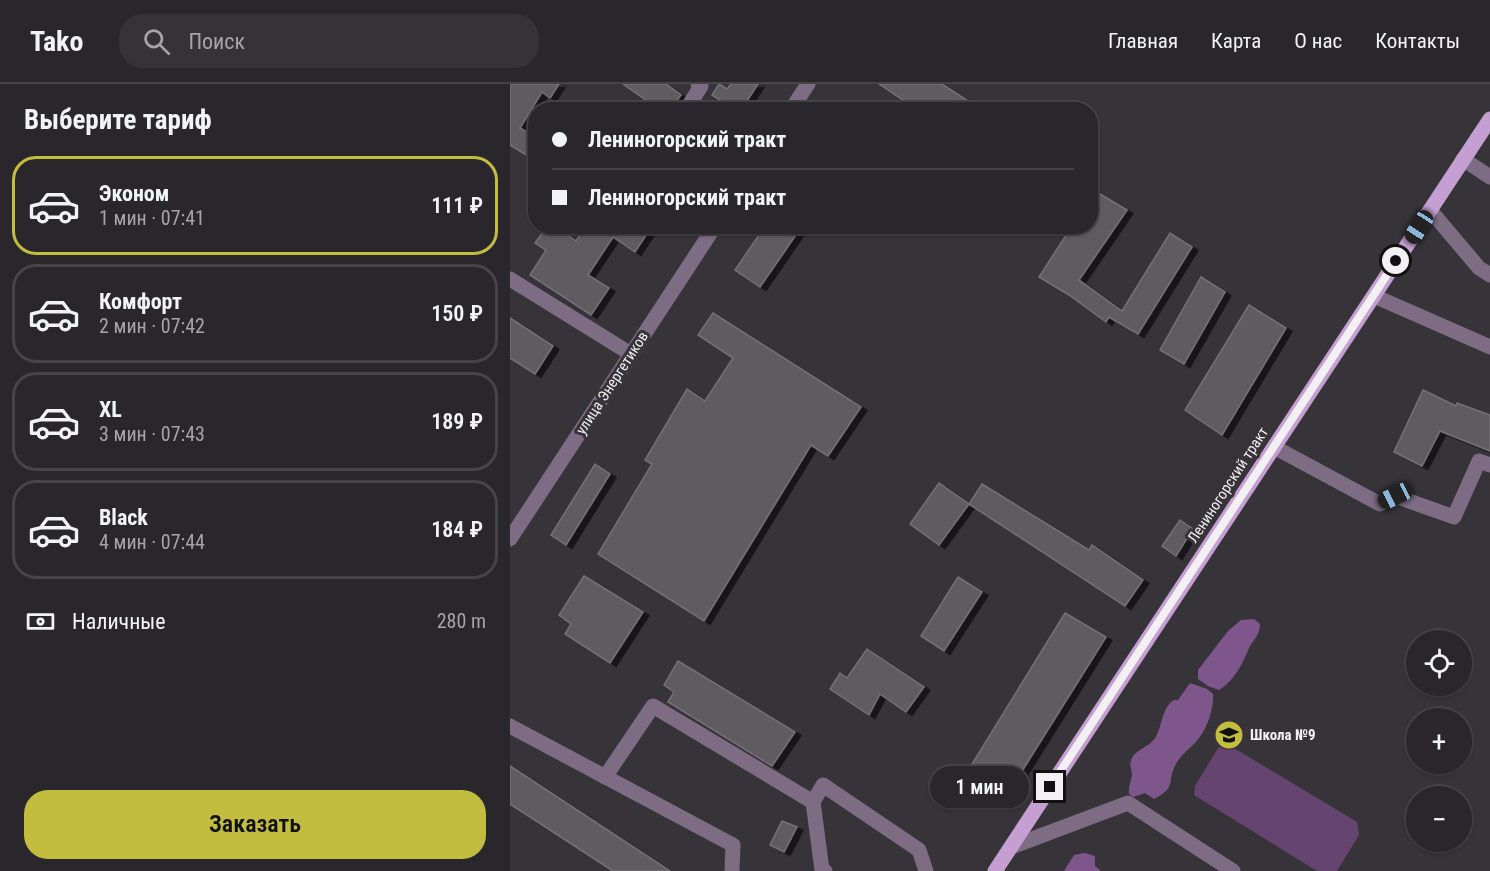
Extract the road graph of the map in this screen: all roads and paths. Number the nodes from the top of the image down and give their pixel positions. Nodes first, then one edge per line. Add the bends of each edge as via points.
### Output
1 (698, 84) edge
2 (808, 84) edge
3 (691, 102) edge
4 (796, 102) edge
5 (1490, 120) edge
6 (1463, 159) junction
7 (1490, 177) edge
8 (1430, 210) junction
9 (710, 234) edge
10 (1490, 274) edge
11 (510, 279) edge
12 (1374, 296) junction
13 (1490, 347) edge
14 (631, 354) junction
15 (1274, 447) junction
16 (1490, 465) edge
17 (510, 539) edge
18 (510, 726) edge
19 (604, 777) junction
20 (813, 802) junction
21 (1011, 847) junction
22 (732, 871) edge
23 (825, 871) edge
24 (926, 871) edge
25 (995, 871) edge
26 (1233, 871) edge

1 - 3 street via 701,86
2 - 4 street
5 - 6 main road, Лениногорский тракт
6 - 7 street
6 - 8 main road, Лениногорский тракт
8 - 10 street via 1479,268
8 - 12 main road, Лениногорский тракт
9 - 14 street, улица Энергетиков
11 - 14 street
12 - 13 street
12 - 15 main road, Лениногорский тракт
14 - 17 street, улица Энергетиков
15 - 16 street via 1380,504 1395,496 1454,517 1479,461
15 - 21 main road, Лениногорский тракт
18 - 19 street
19 - 20 street via 653,706
19 - 22 street via 733,845
20 - 23 street
20 - 24 street via 823,785 919,850
21 - 25 main road, Лениногорский тракт
21 - 26 street via 1128,803

